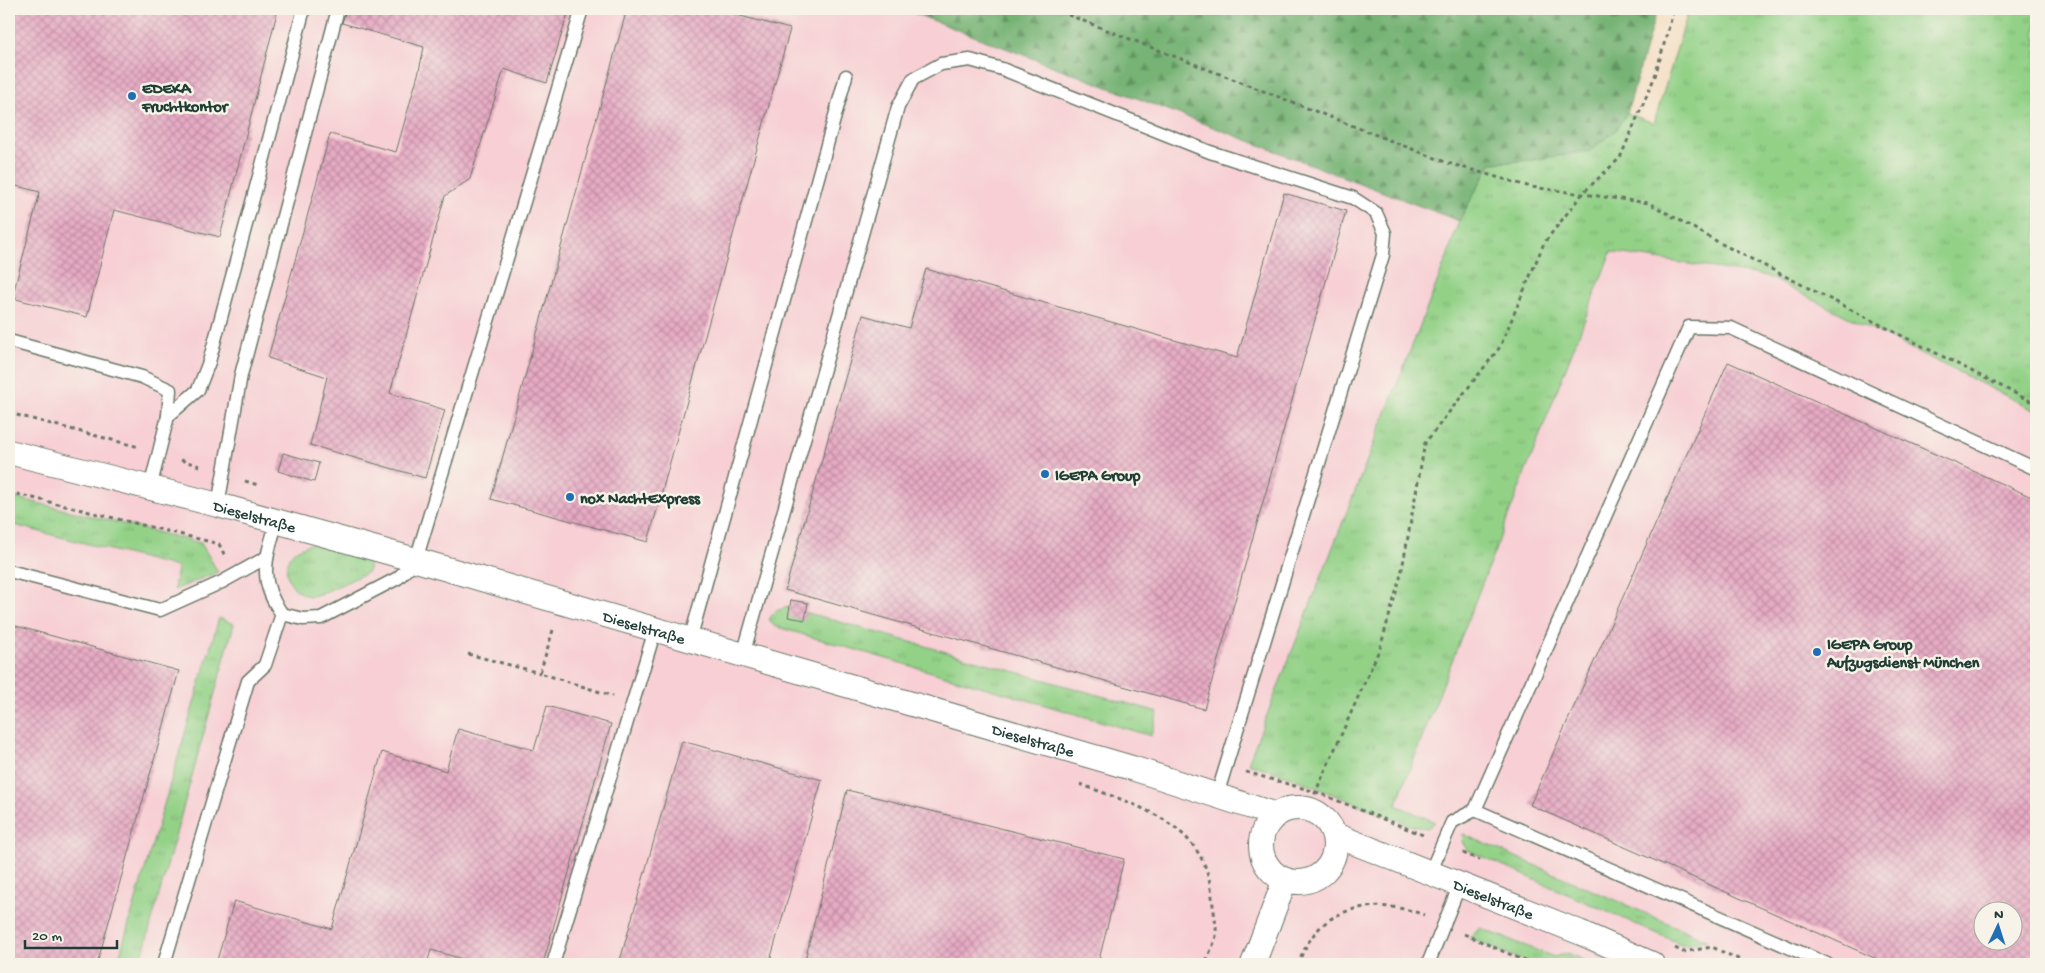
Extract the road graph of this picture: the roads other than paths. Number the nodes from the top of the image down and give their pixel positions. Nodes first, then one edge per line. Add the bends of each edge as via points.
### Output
1 (304, 9) edge
2 (338, 9) edge
3 (582, 9) edge
4 (846, 76) dead end
5 (9, 341) edge
6 (168, 416) junction
7 (9, 452) edge
8 (2036, 469) edge
9 (150, 488) junction
10 (218, 505) junction
11 (277, 521) junction
12 (266, 557) junction
13 (416, 560) junction
14 (9, 571) edge
15 (282, 614) junction
16 (655, 630) junction
17 (690, 640) junction
18 (743, 655) junction
19 (1217, 795) junction
20 (1475, 810) junction
21 (1276, 815) junction
22 (1334, 835) junction
23 (1430, 873) junction
24 (1285, 880) junction
25 (1460, 884) junction
26 (1621, 958) edge
27 (164, 964) edge
28 (553, 964) edge
29 (1253, 964) edge
30 (1428, 964) edge
31 (1652, 964) edge
32 (1827, 964) edge

1 - 6 lane via 209,362 198,390
2 - 10 lane via 241,375
3 - 13 lane
4 - 17 lane
5 - 6 lane via 142,377 170,390
6 - 9 lane
7 - 9 street, Dieselstraße
8 - 20 lane via 1731,328 1689,327
9 - 10 street, Dieselstraße
10 - 11 street, Dieselstraße
11 - 12 lane
11 - 13 street, Dieselstraße
12 - 14 lane via 222,582 160,610
12 - 15 lane via 266,582 272,600
13 - 15 lane via 398,578 321,618 303,619
13 - 16 street, Dieselstraße
15 - 27 lane via 265,665 248,681
16 - 17 street, Dieselstraße
16 - 28 lane
17 - 18 street, Dieselstraße
18 - 19 street, Dieselstraße
18 - 19 lane via 898,107 913,79 941,64 970,60 1002,69 1210,152 1353,198 1376,213 1385,233 1383,255
19 - 21 street, Dieselstraße
20 - 23 lane via 1452,822
20 - 32 lane
21 - 22 street via 1286,810 1308,809 1325,819
21 - 24 street via 1262,833 1261,850 1267,866
22 - 23 street, Dieselstraße
22 - 24 street via 1334,858 1323,873 1308,881 1296,883
23 - 25 street, Dieselstraße
24 - 29 street
25 - 26 street, Dieselstraße
25 - 30 lane
26 - 31 street, Dieselstraße

